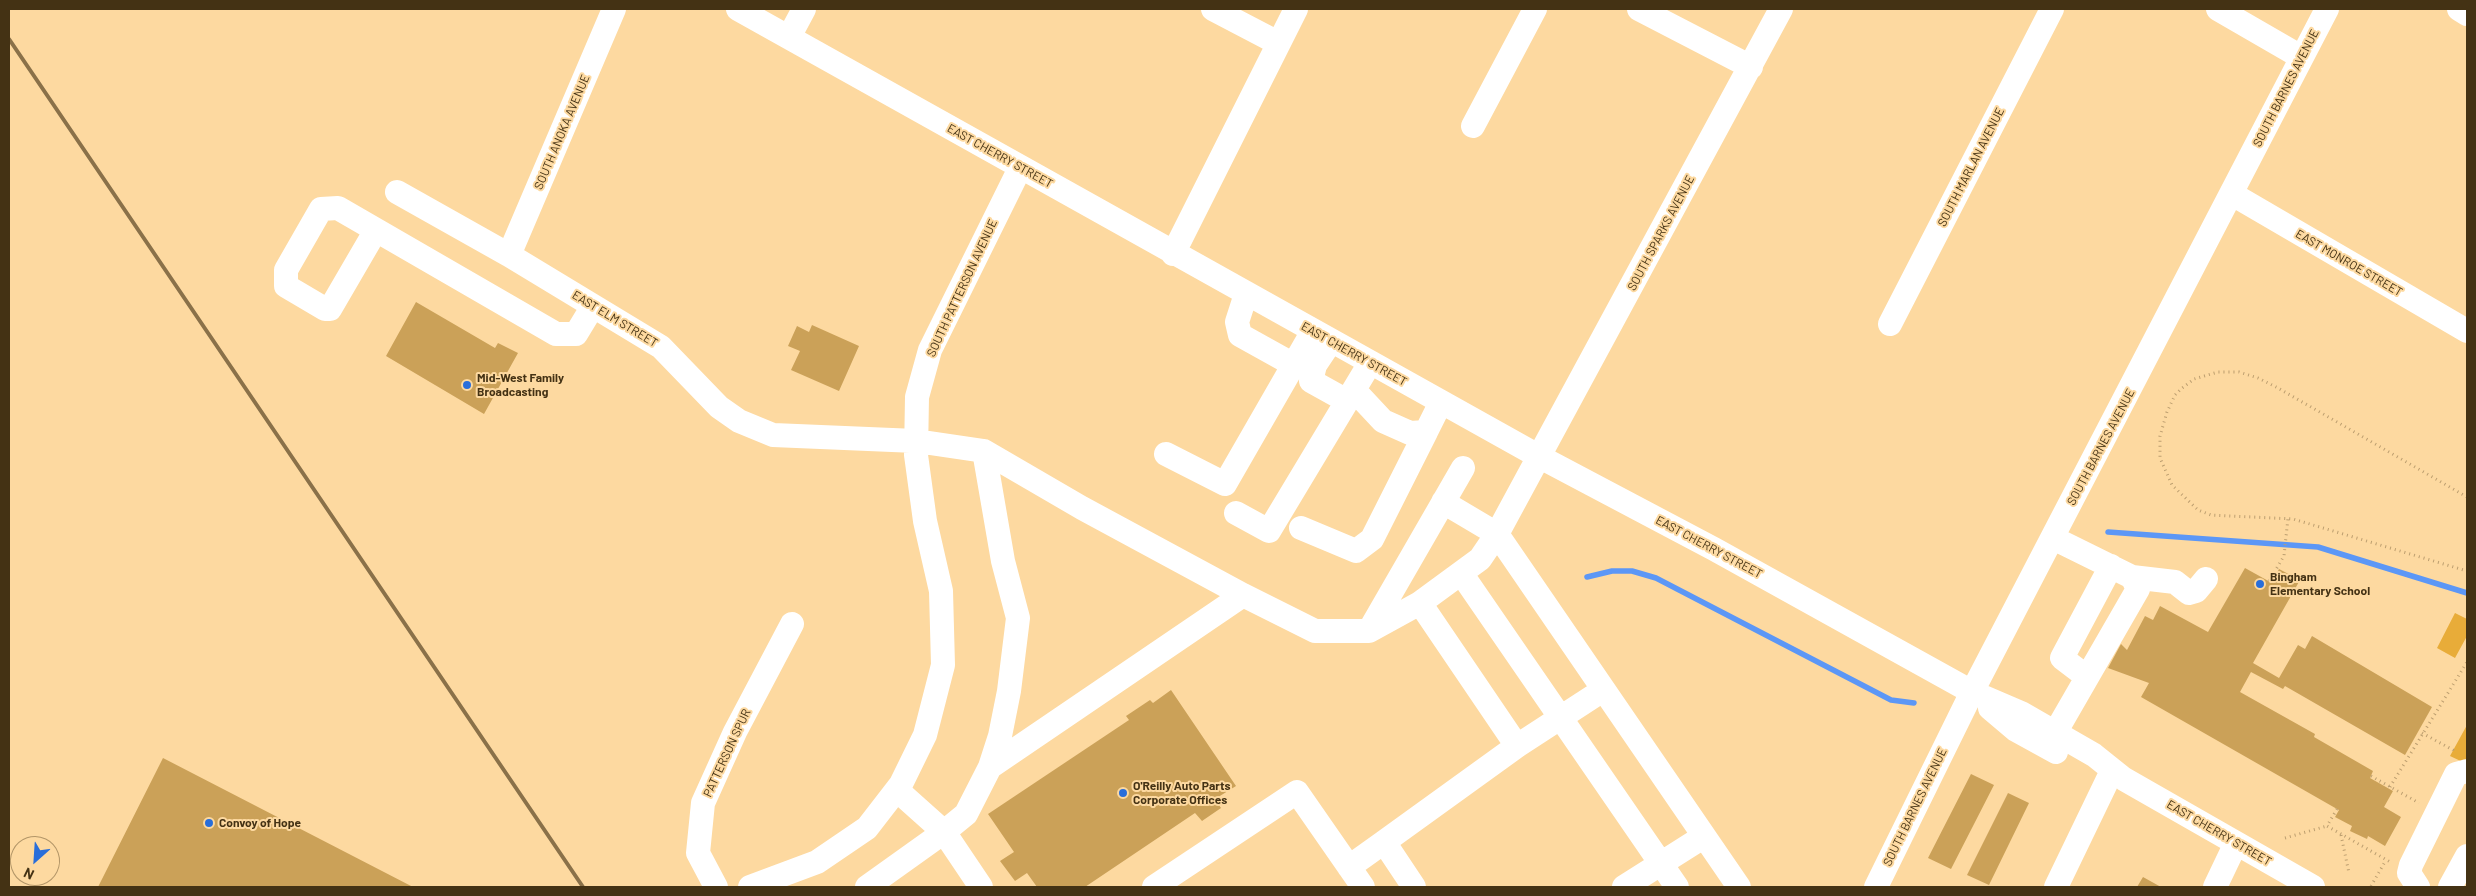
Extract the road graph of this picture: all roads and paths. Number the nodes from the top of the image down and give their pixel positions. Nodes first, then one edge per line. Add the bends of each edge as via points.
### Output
1 (614, 9) edge
2 (738, 9) edge
3 (804, 9) edge
4 (1213, 9) edge
5 (1296, 9) edge
6 (1535, 9) edge
7 (1638, 9) edge
8 (1781, 9) edge
9 (2052, 9) edge
10 (2218, 9) edge
11 (2327, 9) edge
12 (2459, 9) edge
13 (2467, 14) edge
14 (789, 37) junction
15 (1278, 43) junction
16 (2301, 57) junction
17 (1751, 67) junction
18 (1473, 126) dead end
19 (1020, 168) junction
20 (397, 192) dead end
21 (2232, 194) junction
22 (376, 230) dead end
23 (1173, 254) junction
24 (509, 255) junction
25 (1246, 294) junction
26 (592, 306) junction
27 (1890, 324) dead end
28 (2467, 331) edge
29 (1322, 336) junction
30 (1370, 363) junction
31 (1294, 365) junction
32 (1350, 395) junction
33 (1441, 402) junction
34 (1426, 432) junction
35 (916, 441) junction
36 (984, 451) junction
37 (1166, 454) dead end
38 (1540, 457) junction
39 (1463, 468) dead end
40 (2467, 497) edge
41 (1443, 502) junction
42 (1236, 513) dead end
43 (2288, 518) junction
44 (1301, 528) dead end
45 (1497, 534) junction
46 (2053, 538) junction
47 (2111, 566) junction
48 (2467, 570) edge
49 (1461, 573) junction
50 (2132, 576) junction
51 (2206, 579) dead end
52 (2270, 581) dead end
53 (1243, 595) junction
54 (1420, 603) junction
55 (792, 624) dead end
56 (1369, 632) junction
57 (2467, 662) edge
58 (2088, 677) junction
59 (1603, 690) junction
60 (1972, 692) junction
61 (1559, 718) junction
62 (2055, 733) junction
63 (2422, 733) junction
64 (1517, 746) junction
65 (990, 767) junction
66 (2465, 772) edge
67 (2371, 776) dead end
68 (2117, 777) junction
69 (2390, 787) junction
70 (897, 790) junction
71 (2425, 807) dead end
72 (2336, 808) dead end
73 (2327, 826) junction
74 (944, 832) junction
75 (2340, 834) junction
76 (1703, 837) junction
77 (2285, 838) dead end
78 (1384, 842) junction
79 (2236, 843) junction
80 (2467, 856) edge
81 (2386, 860) junction
82 (1661, 864) junction
83 (1349, 867) junction
84 (2349, 873) dead end
85 (2414, 880) edge
86 (2371, 886) dead end
87 (716, 887) edge
88 (750, 887) edge
89 (868, 887) edge
90 (981, 887) edge
91 (1154, 887) edge
92 (1363, 887) edge
93 (1414, 887) edge
94 (1624, 887) edge
95 (1677, 887) edge
96 (1739, 887) edge
97 (1876, 887) edge
98 (2056, 887) edge
99 (2214, 887) edge
100 (2313, 887) edge
101 (2450, 887) edge

1 - 24 street, SOUTH ANOKA AVENUE
2 - 14 street, EAST CHERRY STREET
3 - 14 street
4 - 15 street
5 - 15 street
6 - 18 street
7 - 17 street
8 - 17 street, SOUTH SPARKS AVENUE
9 - 27 street, SOUTH MARLAN AVENUE
10 - 16 street
11 - 16 street, SOUTH BARNES AVENUE
12 - 13 street
14 - 19 street, EAST CHERRY STREET
15 - 23 street
16 - 21 street, SOUTH BARNES AVENUE
17 - 38 street, SOUTH SPARKS AVENUE
19 - 23 street, EAST CHERRY STREET
19 - 35 street, SOUTH PATTERSON AVENUE via 930,350 917,397
20 - 24 street, EAST ELM STREET
21 - 28 street, EAST MONROE STREET
21 - 46 street, SOUTH BARNES AVENUE
22 - 26 street via 556,334 576,334
23 - 25 street, EAST CHERRY STREET
24 - 26 street, EAST ELM STREET
25 - 29 street, EAST CHERRY STREET
25 - 31 street via 1237,322 1240,335
26 - 35 street, EAST ELM STREET via 661,347 718,407 739,421 773,435
29 - 30 street, EAST CHERRY STREET
29 - 31 street
29 - 32 street via 1311,382
30 - 32 street
30 - 33 street, EAST CHERRY STREET
31 - 37 street via 1224,484
32 - 34 street via 1384,421 1410,433
32 - 42 street via 1268,531
33 - 34 street
33 - 38 street, EAST CHERRY STREET
34 - 44 street via 1372,539 1356,551
35 - 36 street, EAST ELM STREET
35 - 70 street, SOUTH PATTERSON AVENUE via 925,521 941,591 943,665 925,735
36 - 53 street
36 - 65 street via 1003,561 1018,618 1009,691
38 - 45 street, SOUTH SPARKS AVENUE
38 - 60 street, EAST CHERRY STREET
39 - 41 street
40 - 43 path via 2258,378 2239,372 2218,372 2194,379 2175,396 2160,436 2160,458 2172,485 2198,510 2211,515
41 - 45 street
41 - 56 street
43 - 48 path
43 - 52 path via 2284,556
45 - 49 street, SOUTH SPARKS AVENUE via 1480,559
45 - 59 street
46 - 47 street
46 - 60 street, SOUTH BARNES AVENUE
47 - 50 street
47 - 58 street via 2062,658
49 - 54 street, SOUTH SPARKS AVENUE
49 - 61 street
50 - 51 street via 2175,582 2189,593 2196,591
50 - 58 street via 2137,585 2136,594
53 - 56 street via 1316,631
53 - 65 street
54 - 56 street, SOUTH SPARKS AVENUE
54 - 64 street
55 - 87 street, PATTERSON SPUR via 735,732 703,802 698,853
57 - 63 path
58 - 62 street
59 - 61 street
59 - 76 street
60 - 62 street, EAST CHERRY STREET via 2021,713
60 - 68 street, EAST CHERRY STREET via 2016,730 2087,769
60 - 97 street, SOUTH BARNES AVENUE
61 - 64 street
61 - 82 street
62 - 68 street, EAST CHERRY STREET via 2094,755
63 - 66 path via 2453,750
63 - 69 path
64 - 78 street
65 - 74 street via 966,814
66 - 85 street via 2456,774 2411,865
67 - 69 path
68 - 79 street, EAST CHERRY STREET
68 - 98 street
69 - 71 path
70 - 74 street
70 - 88 street, SOUTH PATTERSON AVENUE via 867,828 818,862
72 - 73 path
73 - 75 path
73 - 77 path
74 - 89 street
74 - 90 street
75 - 81 path
75 - 84 path
76 - 82 street
76 - 96 street
78 - 83 street
78 - 93 street
79 - 99 street
79 - 100 street, EAST CHERRY STREET
80 - 101 street
81 - 85 path
81 - 86 path
82 - 94 street
82 - 95 street
83 - 91 street via 1298,792
83 - 92 street

